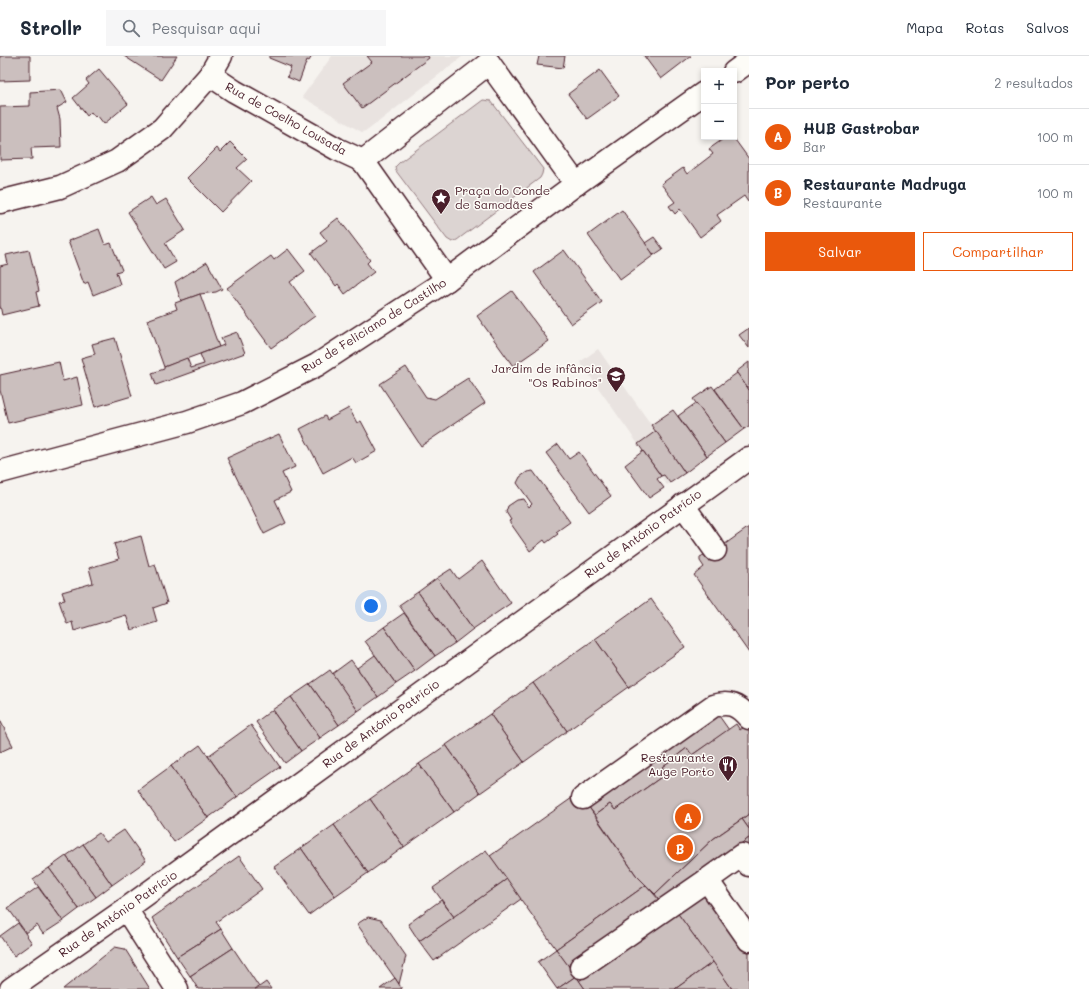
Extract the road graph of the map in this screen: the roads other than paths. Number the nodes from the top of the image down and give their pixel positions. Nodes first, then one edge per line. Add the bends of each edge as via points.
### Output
1 (222, 56) edge
2 (490, 59) edge
3 (749, 61) edge
4 (737, 70) edge
5 (210, 75) junction
6 (701, 95) edge
7 (363, 161) junction
8 (576, 184) junction
9 (0, 202) edge
10 (447, 280) junction
11 (747, 464) edge
12 (0, 472) edge
13 (683, 505) junction
14 (715, 550) dead end
15 (749, 718) edge
16 (583, 798) dead end
17 (749, 865) edge
18 (707, 880) junction
19 (126, 909) junction
20 (749, 940) edge
21 (581, 967) dead end
22 (11, 989) edge
23 (177, 989) edge

1 - 5 street
2 - 7 street
2 - 8 street
3 - 4 street
5 - 7 street, Rua de Coelho Lousada via 330,146
5 - 9 street via 162,129 117,160 60,187
6 - 8 street, Rua de Feliciano de Castilho
7 - 10 street
8 - 10 street, Rua de Feliciano de Castilho
10 - 12 street, Rua de Feliciano de Castilho via 317,365 242,403 187,422
11 - 13 street, Rua de António Patrício
13 - 14 street
13 - 19 street, Rua de António Patrício
15 - 16 street via 734,706 723,703 713,706
17 - 18 street via 742,855
18 - 20 street
18 - 21 street
19 - 22 street, Rua de António Patrício
19 - 23 street

